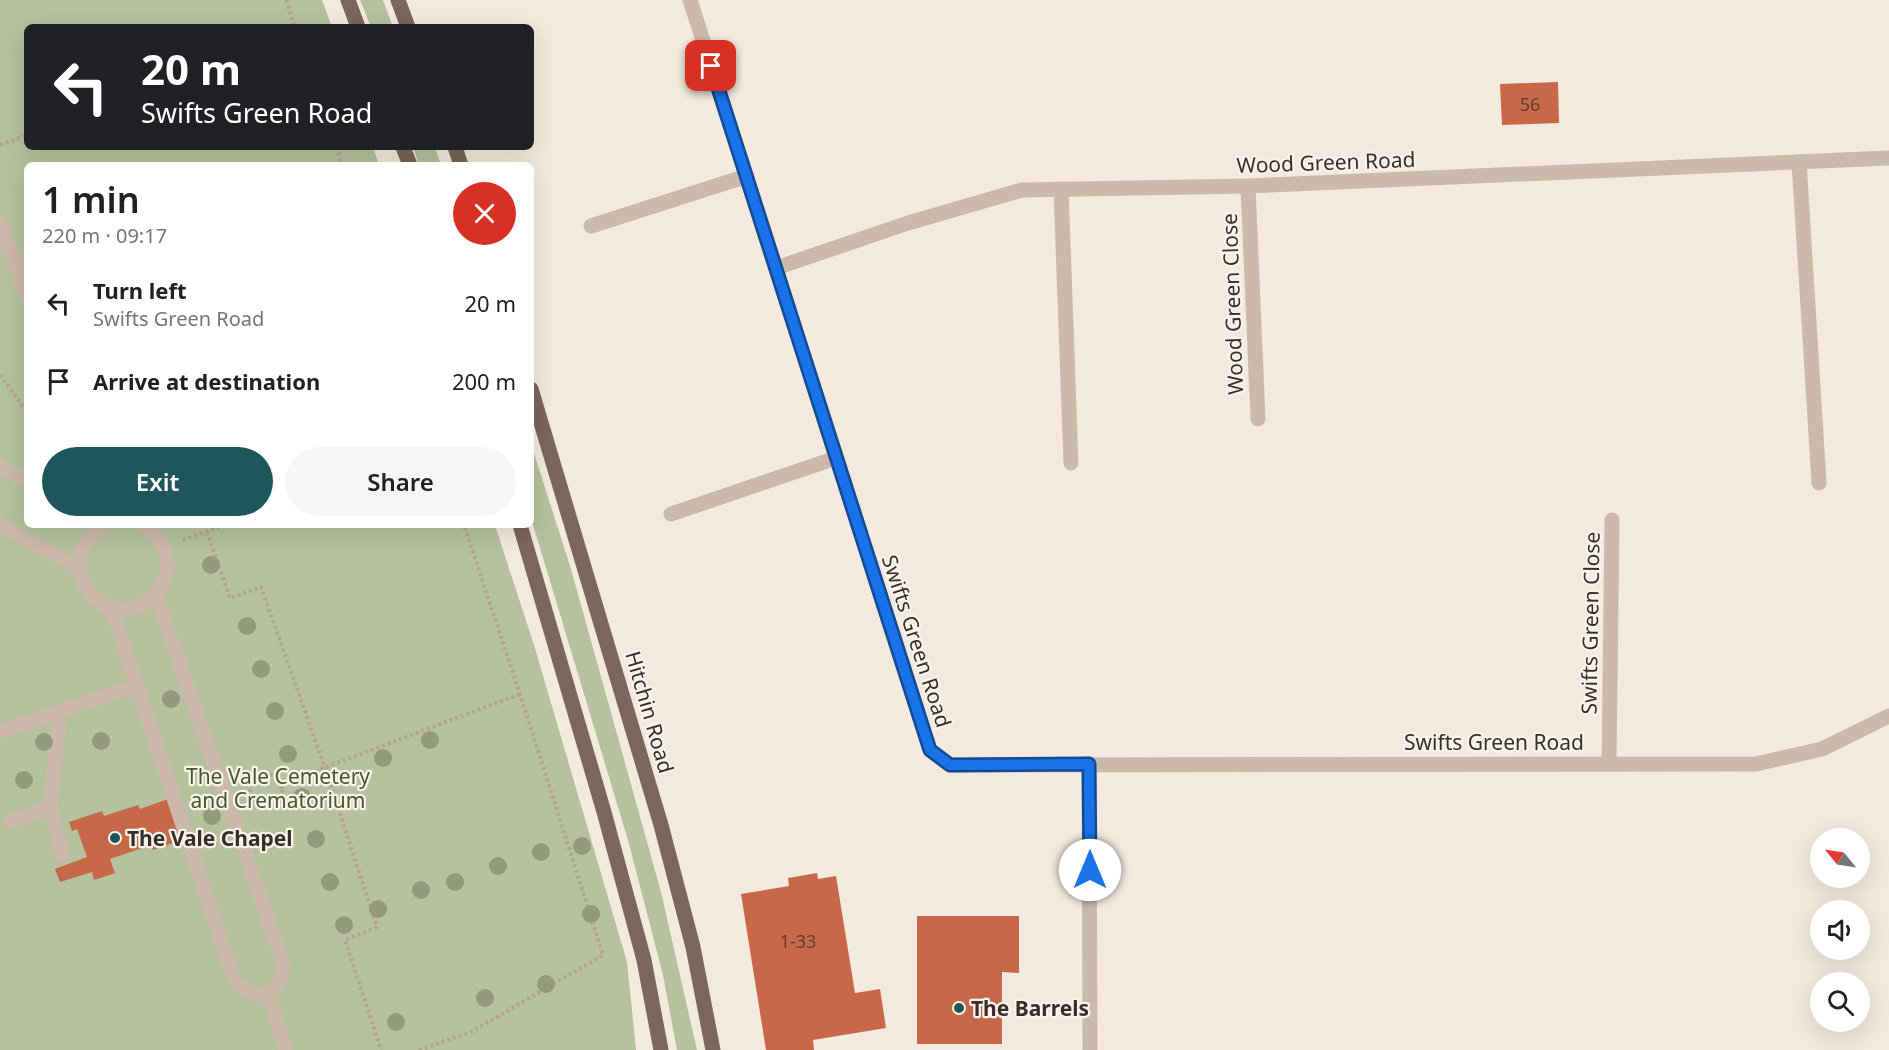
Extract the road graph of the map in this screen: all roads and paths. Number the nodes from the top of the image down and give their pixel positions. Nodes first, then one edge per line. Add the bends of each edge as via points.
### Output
1 (286, 0) edge
2 (348, 0) edge
3 (398, 0) edge
4 (690, 0) edge
5 (294, 24) edge
6 (357, 24) edge
7 (407, 24) edge
8 (24, 136) edge
9 (0, 145) edge
10 (1889, 158) edge
11 (1799, 162) junction
12 (747, 176) junction
13 (1248, 186) junction
14 (1061, 189) junction
15 (0, 222) edge
16 (591, 226) dead end
17 (776, 268) junction
18 (24, 288) edge
19 (0, 375) edge
20 (534, 399) edge
21 (24, 408) edge
22 (1258, 419) dead end
23 (836, 458) junction
24 (1071, 464) dead end
25 (0, 466) edge
26 (24, 479) edge
27 (1819, 483) dead end
28 (671, 514) dead end
29 (1612, 520) dead end
30 (0, 525) edge
31 (99, 528) edge
32 (146, 528) edge
33 (217, 528) edge
34 (465, 528) edge
35 (521, 528) edge
36 (207, 532) junction
37 (164, 547) junction
38 (79, 568) junction
39 (156, 595) junction
40 (111, 607) junction
41 (136, 685) junction
42 (520, 693) junction
43 (60, 712) junction
44 (1889, 716) edge
45 (0, 732) edge
46 (1609, 763) junction
47 (1089, 764) junction
48 (325, 768) junction
49 (281, 784) junction
50 (50, 808) junction
51 (11, 821) dead end
52 (63, 856) dead end
53 (269, 997) junction
54 (286, 1050) edge
55 (381, 1050) edge
56 (419, 1050) edge
57 (661, 1050) edge
58 (713, 1050) edge
59 (1090, 1050) edge

1 - 5 path
2 - 6 main road
3 - 7 main road
4 - 12 street, Swifts Green Road
8 - 9 path
10 - 11 street, Wood Green Road
11 - 13 street, Wood Green Road
11 - 27 street
12 - 16 street
12 - 17 street, Swifts Green Road
13 - 14 street, Wood Green Road
13 - 22 street, Wood Green Close
14 - 17 street, Wood Green Road via 1022,190
14 - 24 street
15 - 18 street
17 - 23 street, Swifts Green Road
19 - 21 path
20 - 58 main road, Hitchin Road via 661,825 693,947
23 - 28 street
23 - 47 street, Swifts Green Road via 930,750 950,765
25 - 26 street
29 - 46 street, Swifts Green Close
30 - 38 street
31 - 38 street via 85,542
32 - 37 street
33 - 36 path
34 - 42 path
35 - 57 main road via 644,960
36 - 37 path
36 - 48 path via 230,598 261,587
37 - 39 street via 167,572
38 - 40 street via 88,593
39 - 40 street via 138,606
39 - 53 street via 283,963 280,981
40 - 41 street
41 - 43 street
41 - 53 street via 234,980 250,993
42 - 48 path
42 - 56 path via 603,956 471,1032
43 - 45 street
43 - 50 street
44 - 46 street, Swifts Green Road via 1822,748 1756,764
46 - 47 street, Swifts Green Road
47 - 59 street
48 - 49 path
48 - 55 path via 377,927 345,940
49 - 49 path via 281,797 272,805 259,804 250,794 252,781 263,774 272,774
50 - 51 street
50 - 52 street
53 - 54 street

